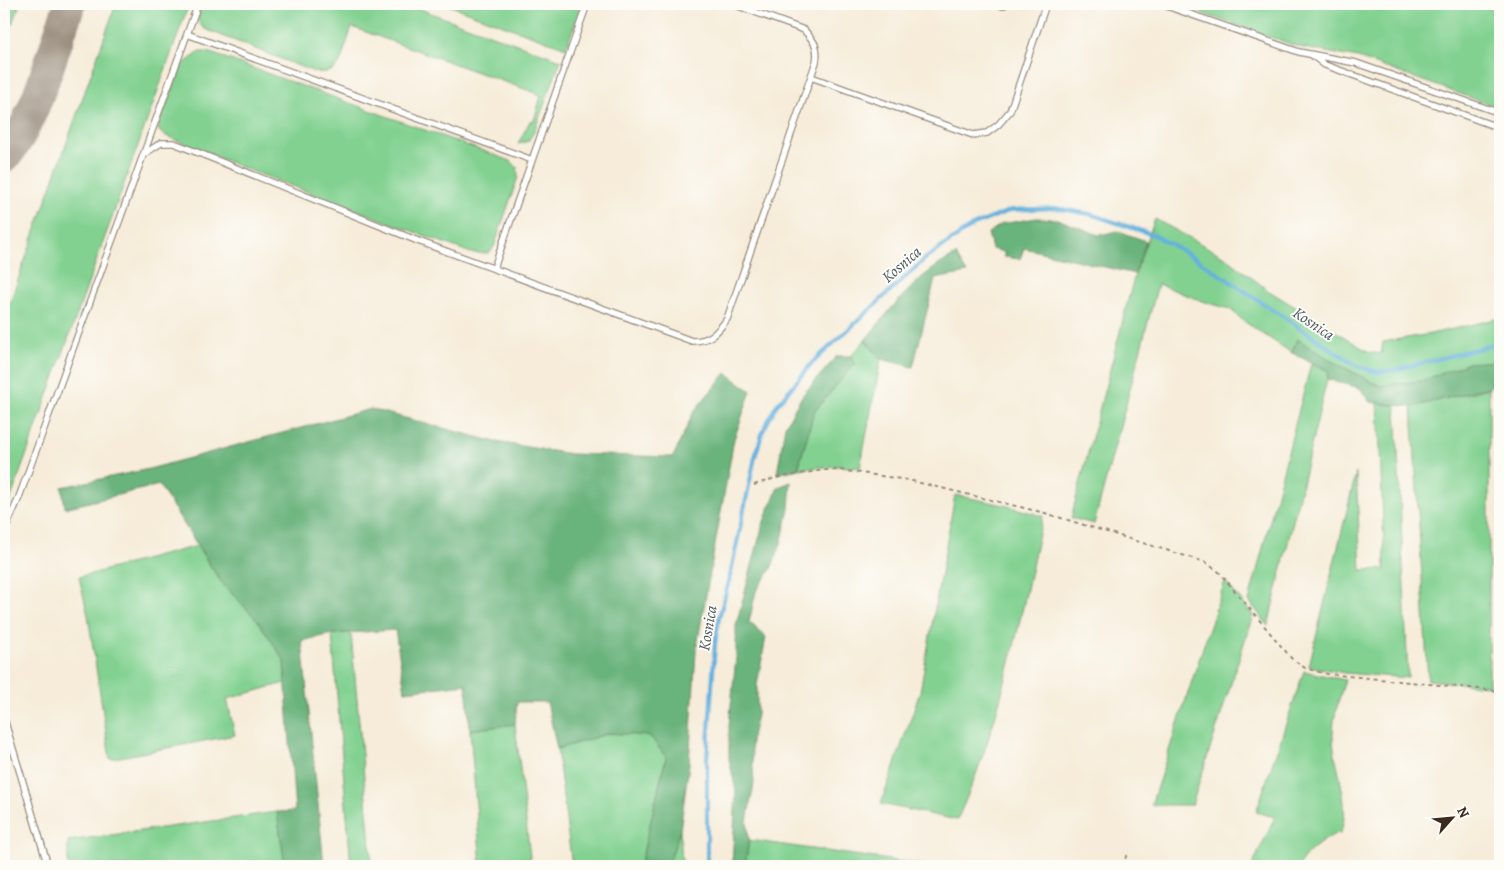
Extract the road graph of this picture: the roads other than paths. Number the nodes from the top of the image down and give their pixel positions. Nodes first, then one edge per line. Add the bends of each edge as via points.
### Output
1 (198, 4) edge
2 (587, 4) edge
3 (733, 4) edge
4 (1046, 4) edge
5 (1161, 4) edge
6 (187, 34) junction
7 (1310, 54) junction
8 (811, 77) junction
9 (1500, 113) edge
10 (1500, 128) edge
11 (144, 154) junction
12 (532, 160) junction
13 (494, 268) junction
14 (4, 532) edge
15 (4, 719) edge
16 (48, 866) edge

1 - 6 lane
2 - 12 lane
3 - 8 lane via 804,30 818,50
4 - 8 lane via 1010,111 987,133 973,135
5 - 7 lane
6 - 11 lane
6 - 12 lane
7 - 9 lane via 1356,63
7 - 10 lane via 1325,65
8 - 13 lane via 727,319 711,338 692,341
11 - 13 lane via 160,143 174,143 418,241
11 - 14 lane
12 - 13 lane
15 - 16 lane

